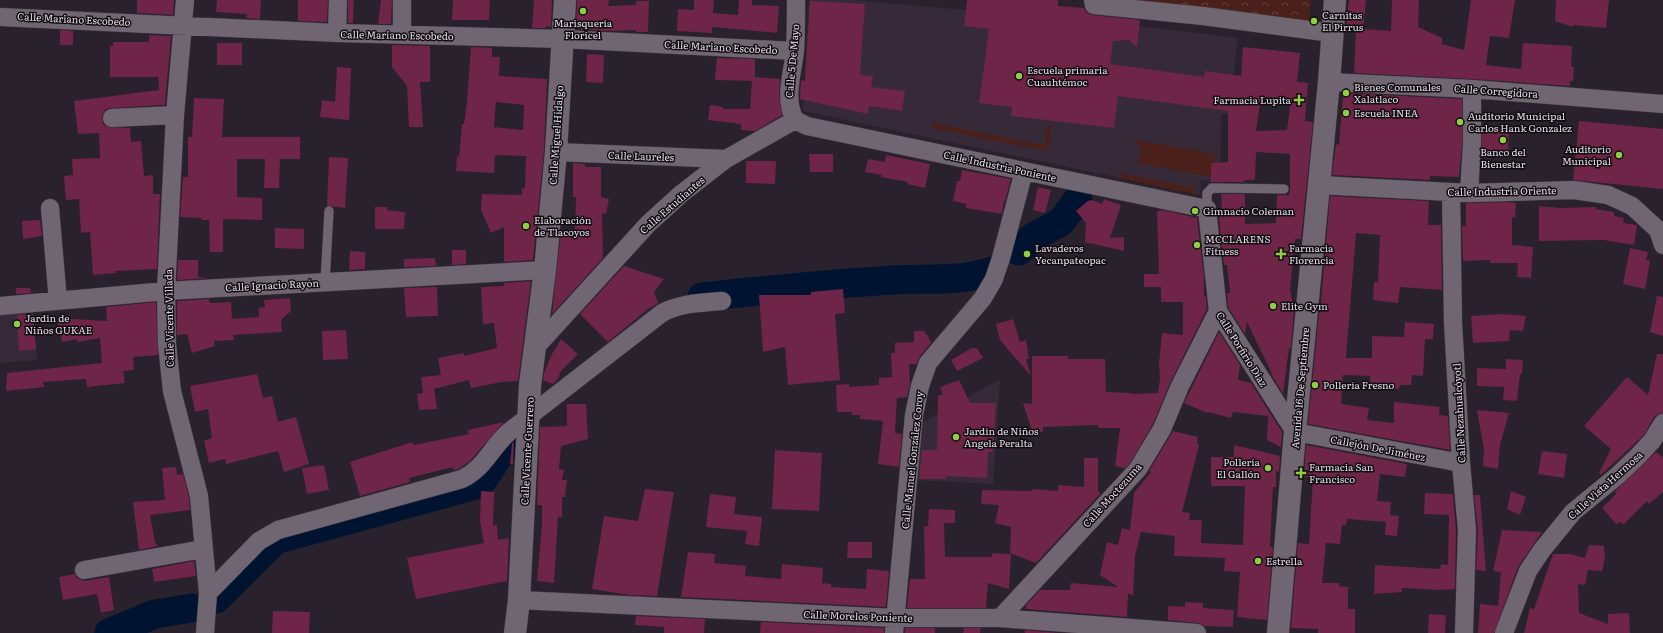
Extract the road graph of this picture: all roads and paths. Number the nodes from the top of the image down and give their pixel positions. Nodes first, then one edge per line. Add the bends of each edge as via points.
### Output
1 (184, 0) edge
2 (338, 0) edge
3 (402, 0) edge
4 (565, 0) edge
5 (796, 0) edge
6 (1093, 0) edge
7 (1334, 0) edge
8 (0, 17) edge
9 (182, 25) junction
10 (337, 33) junction
11 (1332, 33) junction
12 (402, 35) junction
13 (562, 39) junction
14 (795, 50) junction
15 (1329, 82) junction
16 (1472, 89) junction
17 (1663, 104) edge
18 (175, 115) junction
19 (112, 118) dead end
20 (795, 120) junction
21 (556, 152) junction
22 (726, 159) junction
23 (1024, 171) junction
24 (1319, 185) junction
25 (1284, 189) dead end
26 (1460, 192) junction
27 (1207, 201) junction
28 (50, 208) dead end
29 (329, 211) dead end
30 (1663, 245) edge
31 (545, 270) junction
32 (325, 282) junction
33 (166, 291) junction
34 (58, 301) junction
35 (722, 301) dead end
36 (0, 306) edge
37 (1218, 311) junction
38 (535, 348) junction
39 (529, 417) junction
40 (1663, 423) edge
41 (1296, 432) junction
42 (1656, 447) edge
43 (1462, 463) junction
44 (203, 549) junction
45 (84, 570) dead end
46 (208, 593) junction
47 (519, 600) junction
48 (1000, 618) junction
49 (894, 626) edge
50 (205, 633) edge
51 (515, 633) edge
52 (1197, 633) edge
53 (1278, 633) edge
54 (1464, 633) edge
55 (1504, 633) edge

1 - 9 street, Calle Vicente Villada
2 - 10 street
3 - 12 street
4 - 13 main road, Calle Miguel Hidalgo
5 - 14 street, Calle 5 De Mayo
6 - 11 street via 1094,4
7 - 11 main road, Avenida 16 De Septiembre
8 - 9 street, Calle Mariano Escobedo
9 - 10 street, Calle Mariano Escobedo
9 - 18 street, Calle Vicente Villada
10 - 12 street, Calle Mariano Escobedo
11 - 15 main road, Avenida 16 De Septiembre
12 - 13 street, Calle Mariano Escobedo
13 - 14 street, Calle Mariano Escobedo
13 - 21 main road, Calle Miguel Hidalgo
14 - 20 street, Calle 5 De Mayo via 788,100
15 - 16 street, Calle Corregidora
15 - 24 main road, Avenida 16 De Septiembre
16 - 17 street, Calle Corregidora
16 - 26 street, Calle Nezahualcóyotl via 1472,144
18 - 19 street
18 - 33 street, Calle Vicente Villada
20 - 22 street, Calle Estudiantes
20 - 23 street, Calle Industria Poniente via 807,126
21 - 22 street, Calle Laureles
21 - 31 main road, Calle Miguel Hidalgo
22 - 38 street, Calle Estudiantes via 648,224
23 - 27 street, Calle Industria Poniente
23 - 49 street, Calle Manuel González Coroy via 994,279 983,298 928,364 920,386 914,415
24 - 26 street, Calle Industria Oriente
24 - 41 main road, Avenida 16 De Septiembre
25 - 27 lane via 1212,188
26 - 30 street, Calle Industria Oriente via 1574,190 1608,195 1632,206 1658,230
26 - 43 street, Calle Nezahualcóyotl via 1453,322
27 - 37 street, Calle Porfirio Díaz
28 - 34 street
29 - 32 lane
31 - 32 street, Calle Ignacio Rayón
31 - 38 main road, Calle Vicente Guerrero
32 - 33 street, Calle Ignacio Rayón
33 - 34 street, Calle Ignacio Rayón
33 - 44 street, Calle Vicente Villada via 167,344 172,392 199,496
34 - 36 street, Calle Ignacio Rayón
35 - 39 street via 673,307
37 - 41 street, Calle Porfirio Díaz
37 - 48 street, Calle Moctezuma via 1180,386 1162,429 1138,469
38 - 39 main road, Calle Vicente Guerrero
39 - 46 street via 502,438 473,474 268,534 258,541
39 - 47 main road, Calle Vicente Guerrero
40 - 42 street, Calle Vista Hermosa
41 - 43 street, Callejón De Jiménez
41 - 53 main road, Avenida 16 De Septiembre
42 - 55 street, Calle Vista Hermosa via 1573,512 1553,536 1528,572
43 - 54 street, Calle Nezahualcóyotl via 1468,530
44 - 45 street
44 - 46 street, Calle Vicente Villada
46 - 50 street, Calle Vicente Villada
47 - 49 street, Calle Morelos Poniente
47 - 51 main road, Calle Vicente Guerrero
48 - 49 street, Calle Morelos Poniente
48 - 52 street, Calle Morelos Poniente

